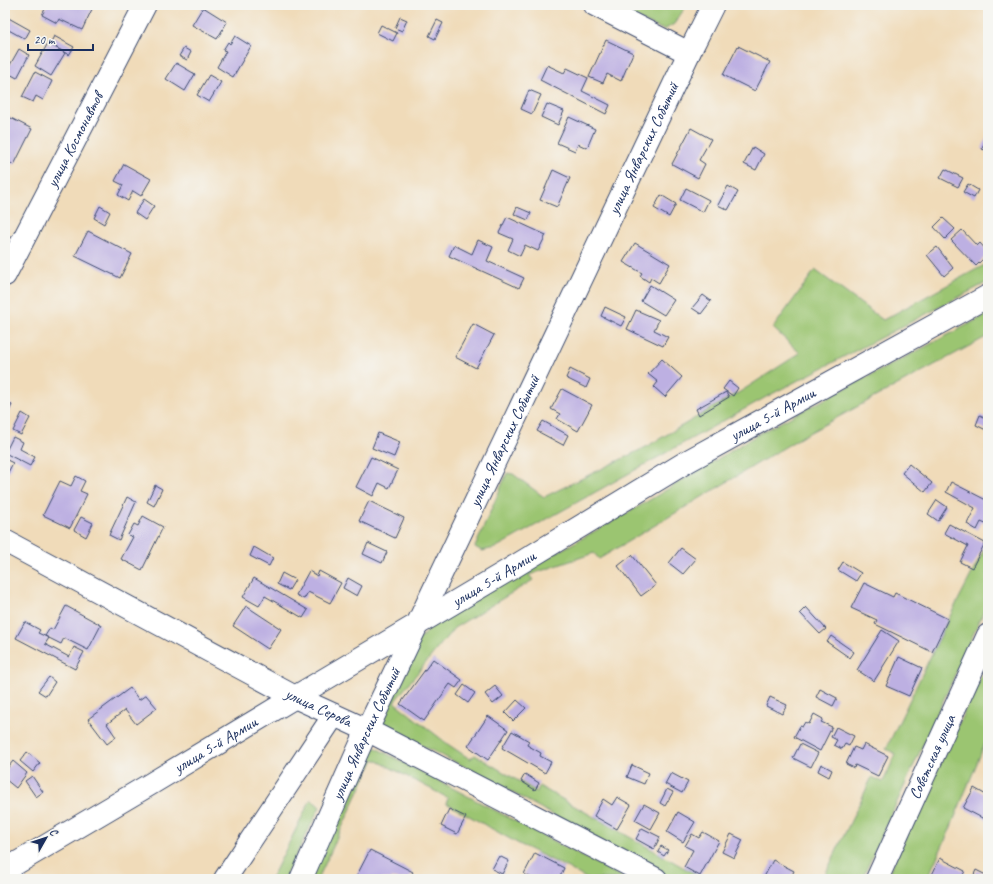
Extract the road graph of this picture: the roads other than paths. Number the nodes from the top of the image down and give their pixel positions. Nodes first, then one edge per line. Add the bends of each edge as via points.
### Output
1 (145, 5) edge
2 (596, 5) edge
3 (713, 5) edge
4 (689, 53) junction
5 (5, 275) edge
6 (988, 296) edge
7 (5, 541) edge
8 (417, 624) junction
9 (988, 635) edge
10 (295, 697) junction
11 (334, 715) junction
12 (366, 730) junction
13 (5, 870) edge
14 (225, 879) edge
15 (301, 879) edge
16 (656, 879) edge
17 (877, 879) edge

1 - 5 street, улица Космонавтов
2 - 4 street
3 - 4 street, улица Январских Событий
4 - 8 street, улица Январских Событий
6 - 8 street, улица 5-й Армии via 688,461
7 - 10 street, улица Серова
8 - 10 street, улица 5-й Армии
8 - 12 street, улица Январских Событий
9 - 17 street, Советская улица
10 - 11 street, улица Серова
10 - 13 street, улица 5-й Армии
11 - 12 street, улица Серова
11 - 14 street
12 - 15 street, улица Январских Событий
12 - 16 street, улица Серова

